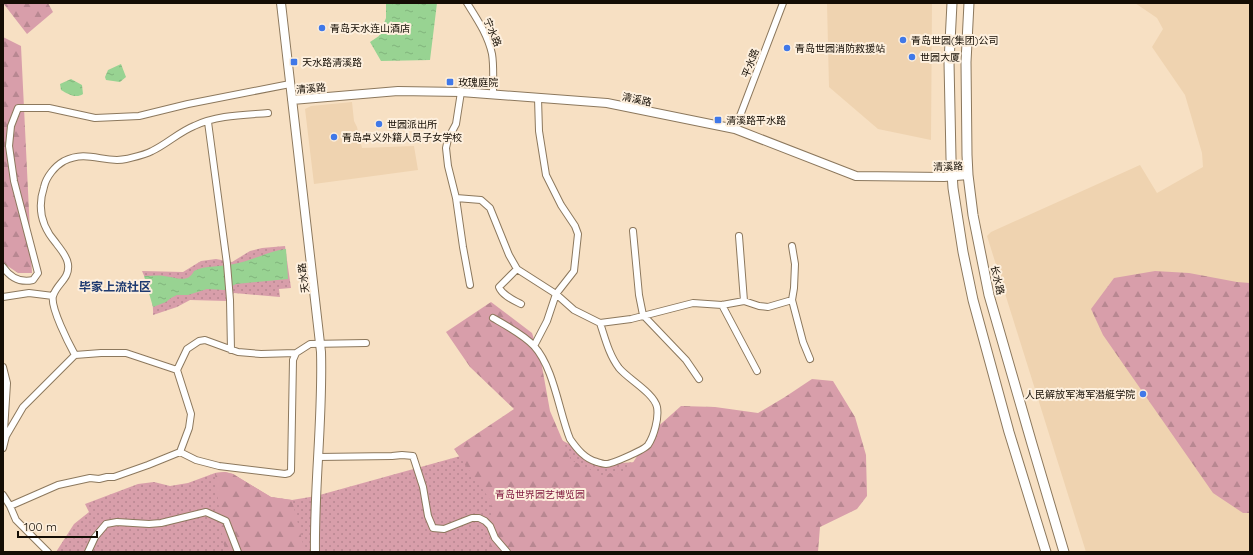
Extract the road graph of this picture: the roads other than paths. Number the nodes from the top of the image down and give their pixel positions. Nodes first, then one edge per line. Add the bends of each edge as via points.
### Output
1 (281, 3) edge
2 (467, 3) edge
3 (783, 3) edge
4 (952, 3) edge
5 (969, 3) edge
6 (290, 84) junction
7 (461, 92) junction
8 (493, 94) junction
9 (538, 98) junction
10 (292, 100) junction
11 (268, 113) dead end
12 (208, 122) junction
13 (735, 129) junction
14 (968, 176) junction
15 (952, 177) junction
16 (456, 198) junction
17 (633, 231) dead end
18 (739, 236) dead end
19 (792, 246) dead end
20 (3, 267) edge
21 (518, 269) junction
22 (470, 285) dead end
23 (556, 294) junction
24 (53, 296) junction
25 (3, 297) edge
26 (792, 300) junction
27 (744, 301) junction
28 (521, 304) dead end
29 (722, 305) junction
30 (643, 315) junction
31 (494, 318) dead end
32 (600, 323) junction
33 (320, 343) junction
34 (366, 343) dead end
35 (534, 346) junction
36 (231, 350) junction
37 (296, 353) junction
38 (75, 355) junction
39 (810, 359) dead end
40 (3, 367) edge
41 (176, 370) junction
42 (757, 372) dead end
43 (699, 379) dead end
44 (6, 436) junction
45 (3, 448) edge
46 (180, 452) junction
47 (318, 457) junction
48 (3, 496) edge
49 (10, 506) junction
50 (48, 552) edge
51 (88, 552) edge
52 (238, 552) edge
53 (315, 552) edge
54 (508, 552) edge
55 (1046, 552) edge
56 (1064, 552) edge

1 - 6 street, 天水路
2 - 8 street, 宁水路 via 489,43 492,55
3 - 13 street, 平水路
4 - 15 main road via 949,62
5 - 14 main road, 长水路 via 966,62
6 - 10 street, 天水路
6 - 20 street via 139,116 95,118 49,108 18,108 11,126 9,146 14,181 38,273 33,280 26,282 14,278
7 - 8 street, 清溪路
7 - 10 street, 清溪路 via 398,91
7 - 16 street via 456,124 446,148
8 - 9 street, 清溪路
9 - 13 street, 清溪路 via 607,103
9 - 23 street via 539,131 546,175 578,234 574,271
10 - 33 street, 天水路
11 - 12 street via 232,115
12 - 24 street via 194,126 152,151 125,159 76,156 53,170 44,185 40,201 42,218 50,236 67,259 69,271
12 - 36 street via 227,264
13 - 15 street, 清溪路 via 856,176
14 - 15 street, 清溪路
14 - 56 main road, 长水路 via 974,222 989,295
15 - 55 main road via 973,300 1009,432
16 - 21 street via 481,200 490,208 509,255
16 - 22 street
17 - 30 street
18 - 27 street
19 - 26 street
21 - 23 street
21 - 28 street via 499,287
23 - 32 street via 574,310
23 - 35 street via 547,321
24 - 25 street via 29,293
24 - 38 street via 66,340
26 - 27 street via 768,307
26 - 39 street
27 - 29 street
29 - 30 street via 693,303
29 - 42 street
30 - 32 street
30 - 43 street via 686,360
31 - 35 street
32 - 35 street via 609,350 620,368 653,399 657,409 652,438 647,447 608,464 586,457 570,439 547,367
33 - 34 street
33 - 37 street via 310,344
33 - 47 street, 天水路 via 322,392
36 - 37 street via 260,354
36 - 41 street via 204,340 199,341 187,349
37 - 46 street via 293,360 289,473 219,466 196,460
38 - 41 street via 126,353
38 - 44 street via 23,407
40 - 44 street via 7,383 4,431
41 - 46 street via 191,414
44 - 45 street
46 - 49 street via 114,477 90,478 58,485
47 - 53 street, 天水路
47 - 54 street via 412,456 433,528 444,529 472,518 479,518 490,526 495,538
48 - 49 street
49 - 50 street via 16,520
51 - 52 street via 95,537 106,524 161,523 206,512 226,521

